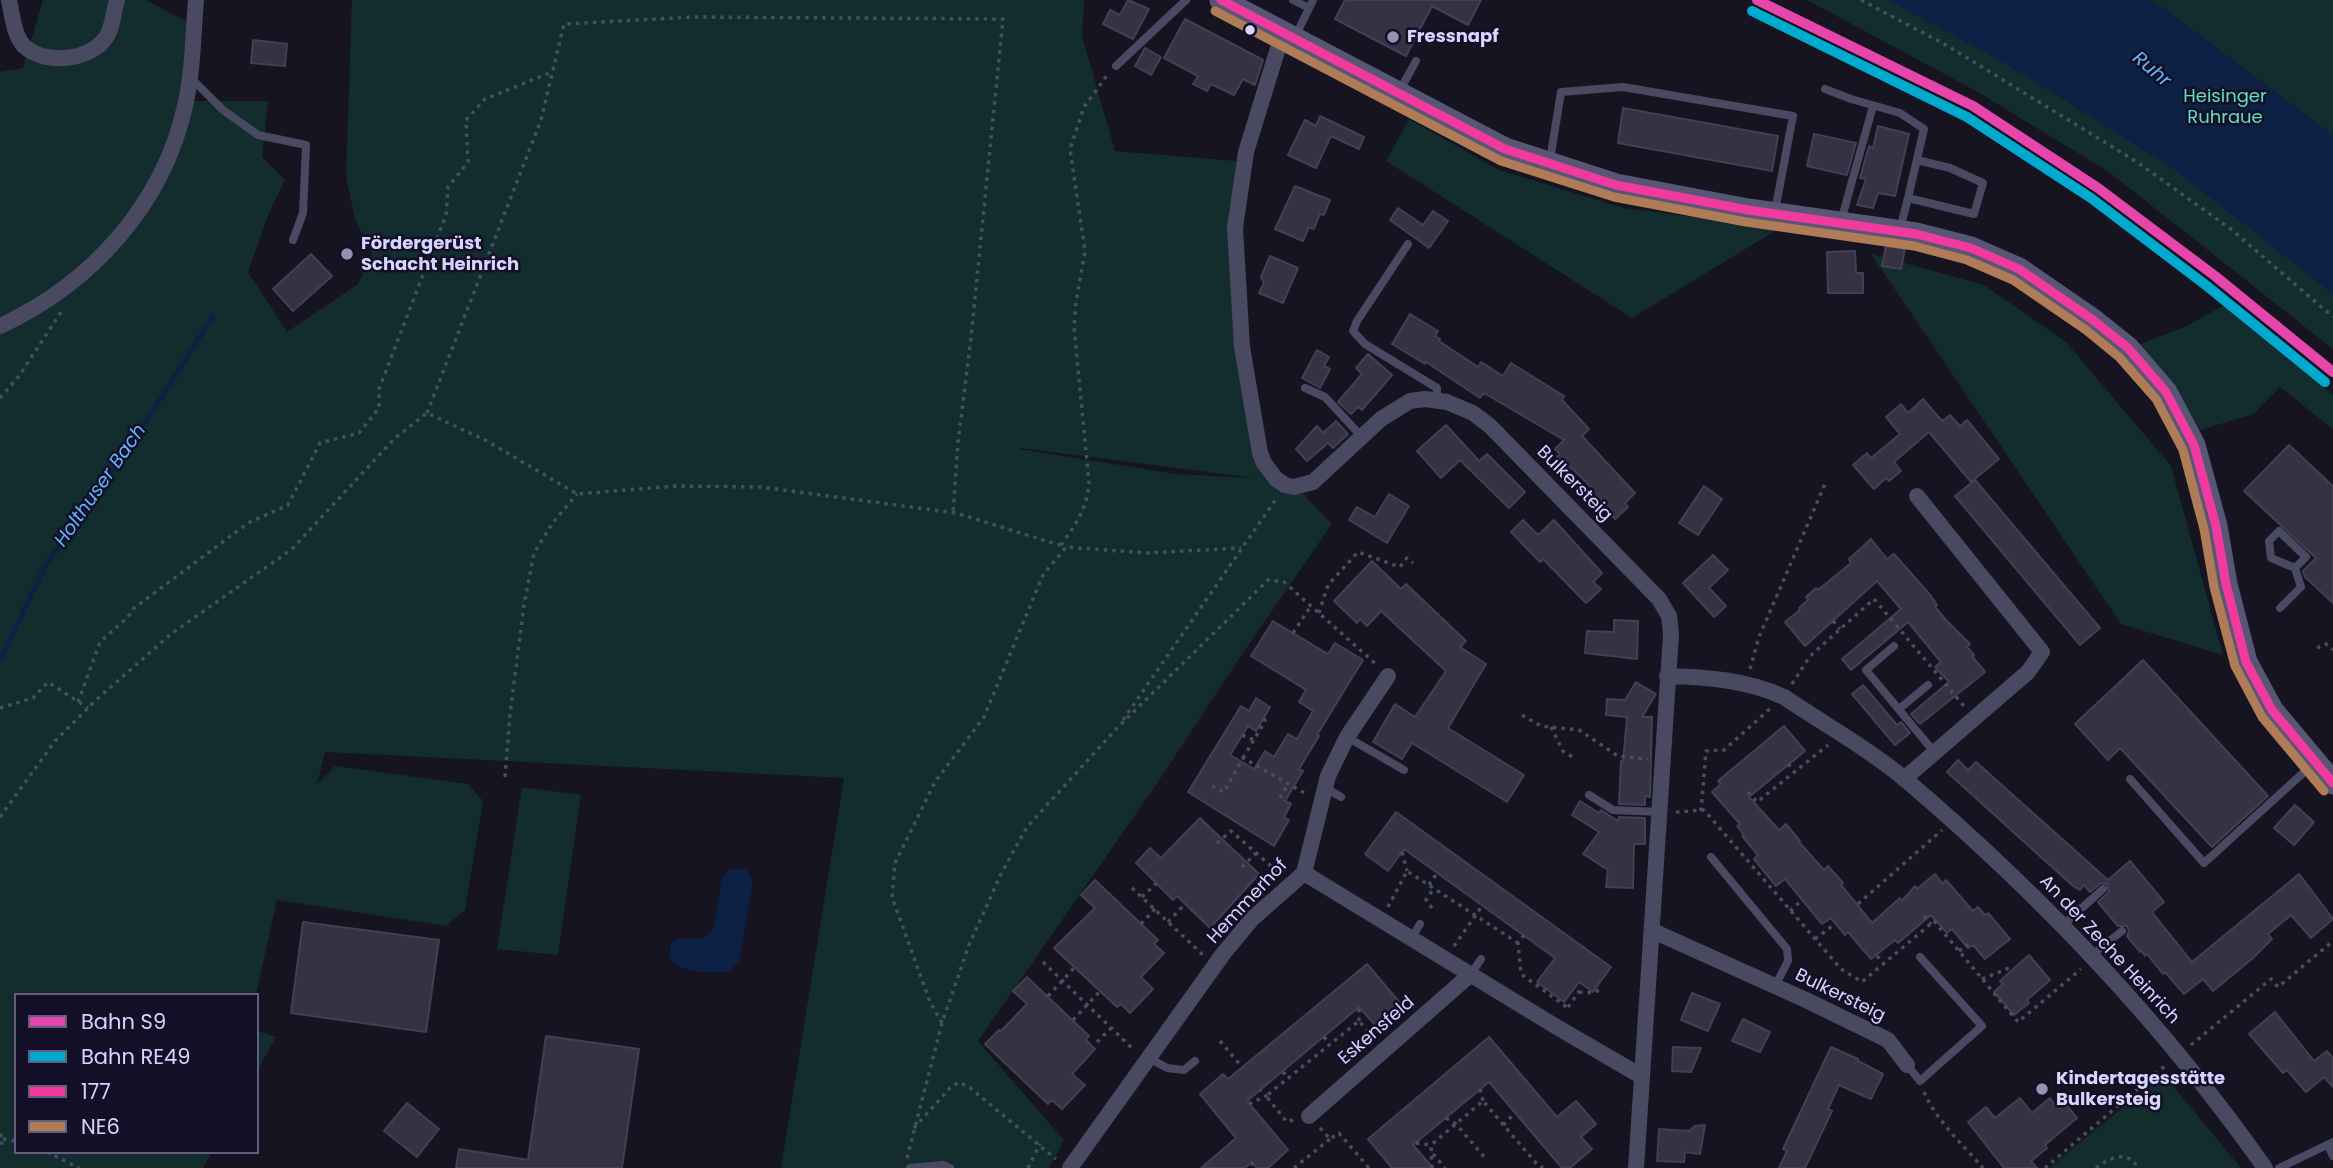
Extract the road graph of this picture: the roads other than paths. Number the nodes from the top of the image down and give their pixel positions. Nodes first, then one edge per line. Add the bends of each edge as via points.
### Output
1 (9, 0) edge
2 (117, 0) edge
3 (196, 0) edge
4 (1186, 0) edge
5 (1222, 0) edge
6 (1293, 0) edge
7 (1311, 4) edge
8 (1289, 35) junction
9 (1416, 61) dead end
10 (1116, 66) road end
11 (190, 77) junction
12 (1825, 89) dead end
13 (1399, 93) junction
14 (1872, 106) junction
15 (1917, 160) junction
16 (1549, 163) junction
17 (1908, 198) junction
18 (1774, 214) junction
19 (1840, 223) junction
20 (1899, 232) junction
21 (293, 240) dead end
22 (1408, 244) dead end
23 (0, 326) edge
24 (1306, 388) dead end
25 (1437, 400) junction
26 (1362, 437) junction
27 (1917, 496) dead end
28 (2295, 568) junction
29 (2280, 608) dead end
30 (1894, 646) dead end
31 (1388, 676) road end
32 (1667, 676) junction
33 (1928, 685) dead end
34 (1899, 709) junction
35 (1347, 737) junction
36 (1935, 753) junction
37 (2315, 762) junction
38 (1404, 770) dead end
39 (1904, 779) junction
40 (2130, 779) dead end
41 (2333, 783) edge
42 (1589, 794) dead end
43 (1324, 796) junction
44 (1341, 797) dead end
45 (1660, 812) junction
46 (1711, 857) dead end
47 (1298, 878) junction
48 (2103, 889) dead end
49 (1420, 924) dead end
50 (2063, 925) junction
51 (1653, 931) junction
52 (2122, 931) dead end
53 (1411, 939) junction
54 (2093, 956) junction
55 (1920, 957) dead end
56 (1481, 958) dead end
57 (1471, 974) junction
58 (1775, 986) junction
59 (1147, 1059) junction
60 (1195, 1061) dead end
61 (1907, 1065) joint
62 (1641, 1076) junction
63 (1309, 1116) road end
64 (2330, 1143) edge
65 (2333, 1156) edge
66 (1063, 1164) edge
67 (911, 1168) edge
68 (950, 1168) edge
69 (1636, 1168) edge
70 (2265, 1168) edge
71 (2279, 1168) edge

1 - 2 street via 22,45 38,55 58,58 90,52 101,44
3 - 11 street
4 - 10 lane
5 - 8 main road
6 - 7 lane
7 - 8 lane
8 - 13 main road
8 - 26 street, Bulkersteig via 1246,152 1236,228 1242,347 1258,442 1270,472 1294,487 1313,482
9 - 13 lane
11 - 21 lane via 223,110 258,135 306,145 303,213
11 - 23 street via 178,136 166,166 117,239 77,280
12 - 14 lane
13 - 16 main road via 1505,149
14 - 15 lane via 1900,113 1924,129
14 - 19 lane
15 - 17 lane
15 - 17 lane via 1950,168 1983,184 1974,214
16 - 18 main road via 1616,185
16 - 18 lane via 1562,92 1623,87 1793,116
17 - 20 lane
18 - 19 main road
19 - 20 main road
20 - 37 main road via 1971,247 2020,269 2128,348 2165,392 2194,445 2246,662 2272,710
22 - 25 lane via 1353,331 1365,344 1437,388
24 - 26 lane via 1325,397
25 - 26 street, Bulkersteig via 1402,405
25 - 32 street, Bulkersteig via 1473,413 1490,426 1659,599 1669,616 1671,634
27 - 36 street via 2042,652 2028,673
28 - 28 lane via 2271,558 2269,541 2279,531 2306,557
28 - 29 lane via 2301,587
30 - 34 lane via 1866,670
31 - 35 street, Hemmerhof
32 - 39 street, An der Zeche Heinrich via 1709,677 1764,688
32 - 45 street, Bulkersteig
33 - 34 lane
34 - 36 lane
35 - 38 lane
35 - 43 street, Hemmerhof via 1328,776
36 - 39 street
37 - 40 lane via 2204,863
37 - 41 main road
39 - 50 street, An der Zeche Heinrich
42 - 45 lane via 1613,810
43 - 44 lane
43 - 47 street, Hemmerhof
45 - 51 street, Bulkersteig
46 - 58 lane via 1787,949 1788,961
47 - 53 street
47 - 59 street, Hemmerhof via 1252,919
48 - 50 lane
49 - 53 lane
50 - 54 street, An der Zeche Heinrich
51 - 58 street, Bulkersteig
51 - 62 street, Bulkersteig
52 - 54 lane
53 - 57 street
54 - 70 street, An der Zeche Heinrich via 2180,1054
55 - 61 lane, Bulkersteig via 1982,1026 1920,1081
56 - 57 lane
57 - 62 street
57 - 63 street, Eskensfeld
58 - 61 street, Bulkersteig via 1888,1040
59 - 60 lane via 1184,1070
59 - 66 street, Hemmerhof
62 - 69 street, Bulkersteig
64 - 65 lane
64 - 71 lane
67 - 68 lane

